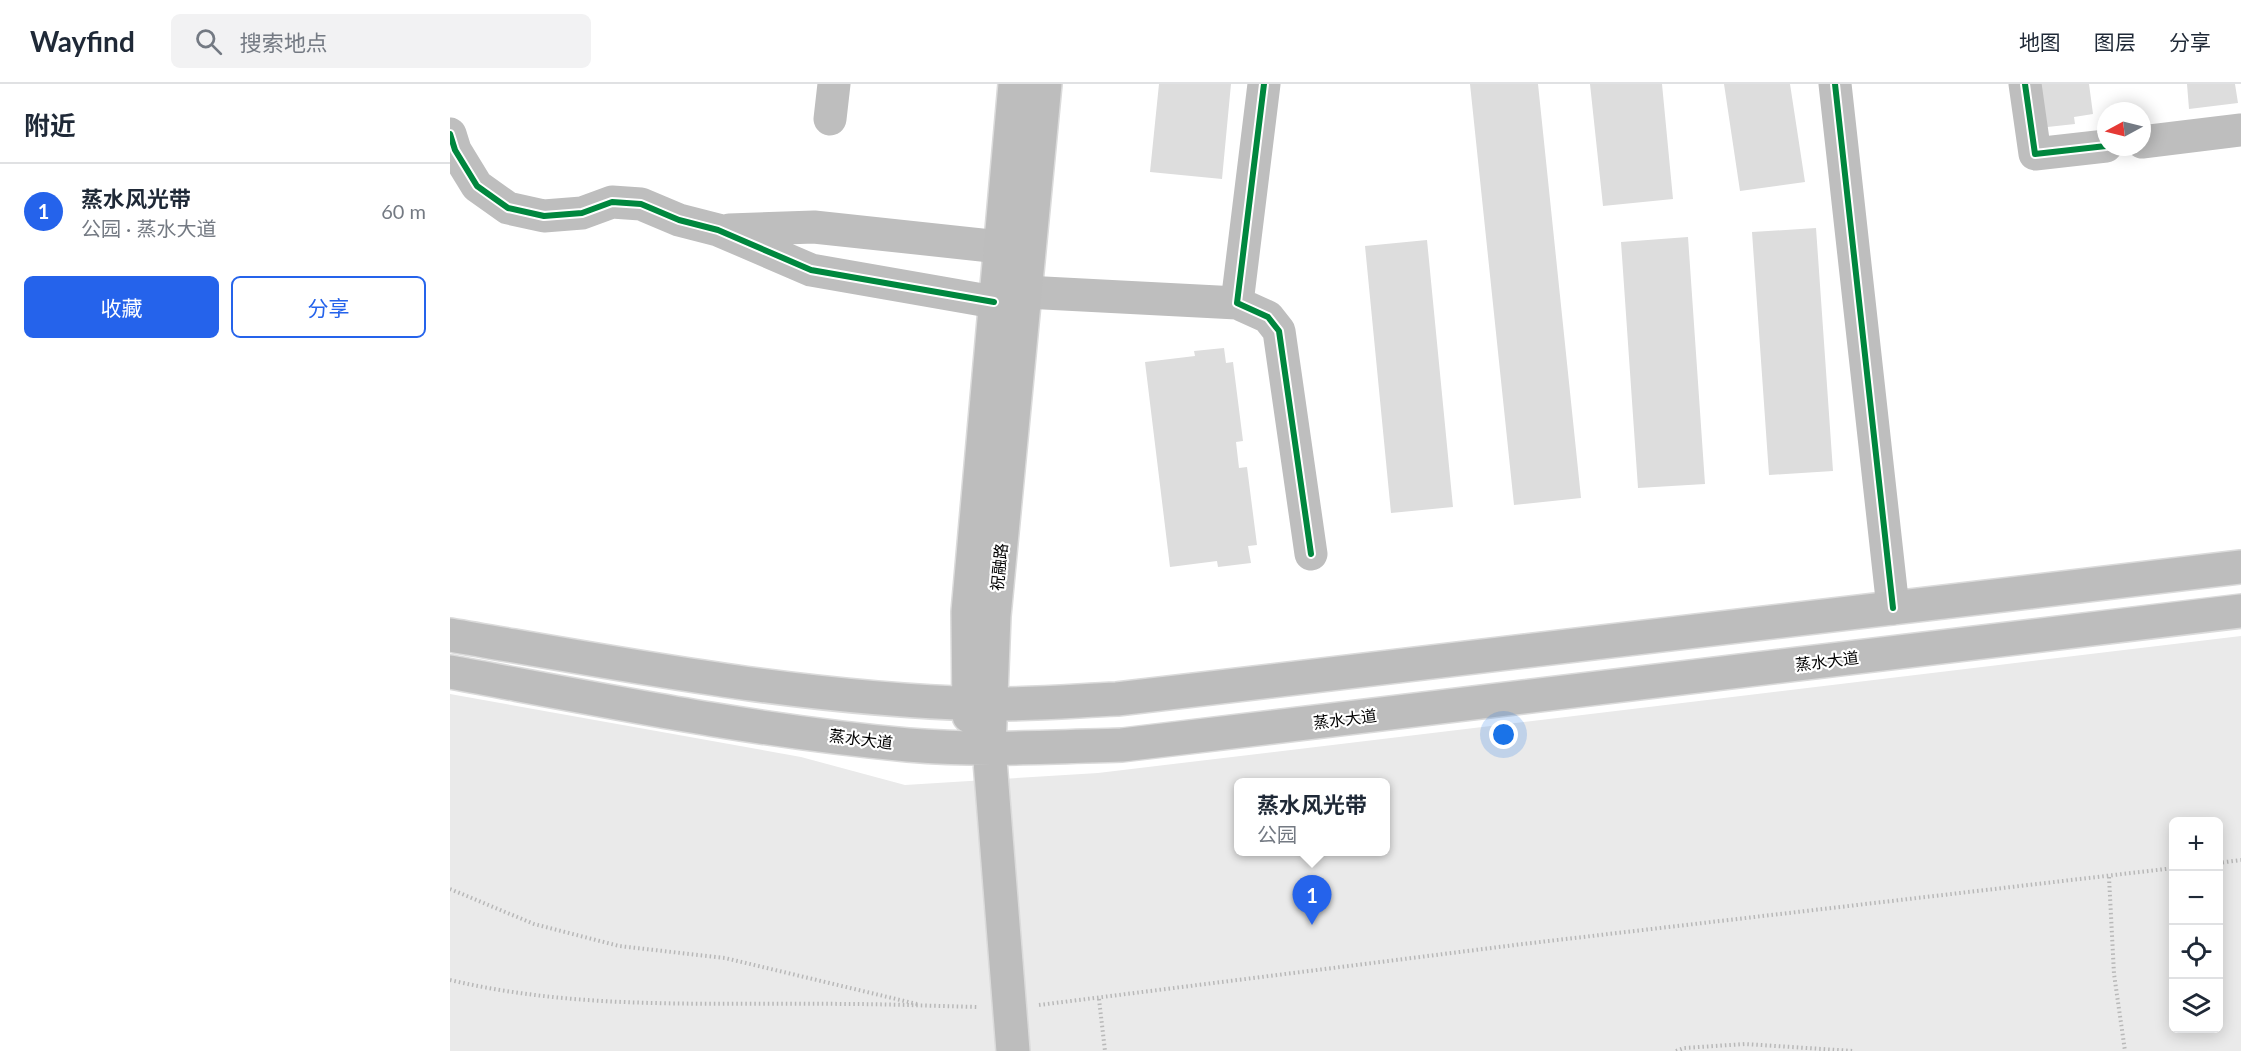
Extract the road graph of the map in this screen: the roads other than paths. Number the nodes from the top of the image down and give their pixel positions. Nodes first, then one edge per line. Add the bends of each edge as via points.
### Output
1 (834, 84) edge
2 (1015, 84) edge
3 (1045, 84) edge
4 (1264, 84) edge
5 (1835, 84) edge
6 (2025, 84) edge
7 (830, 119) dead end
8 (2241, 130) edge
9 (450, 134) edge
10 (2151, 141) edge
11 (2097, 147) edge
12 (718, 230) junction
13 (999, 247) junction
14 (1025, 292) junction
15 (994, 302) junction
16 (1237, 303) junction
17 (1311, 554) dead end
18 (2241, 567) edge
19 (1893, 608) junction
20 (2241, 611) edge
21 (450, 635) edge
22 (450, 672) edge
23 (980, 704) junction
24 (980, 747) junction
25 (1002, 1008) junction
26 (998, 1051) edge
27 (1013, 1051) edge

1 - 7 street
2 - 13 main road, 祝融路
3 - 14 main road, 祝融路
4 - 16 street
5 - 19 street
6 - 11 street via 2035,154
8 - 10 street
9 - 12 street via 477,186 508,208 544,216 582,213 612,202 641,204 678,220
12 - 13 street via 814,227
12 - 15 street via 811,270
13 - 15 main road, 祝融路
14 - 16 street
14 - 23 main road, 祝融路 via 994,616
15 - 23 main road, 祝融路 via 968,612
16 - 17 street via 1268,317 1279,331
18 - 19 main road
19 - 23 main road via 1117,699
20 - 24 main road, 蒸水大道 via 1122,745
21 - 23 main road via 692,676 908,701
22 - 24 main road, 蒸水大道 via 704,720 910,745
23 - 24 main road, 祝融路
24 - 25 main road, 祝融路
25 - 26 main road, 祝融路
25 - 27 main road, 祝融路

